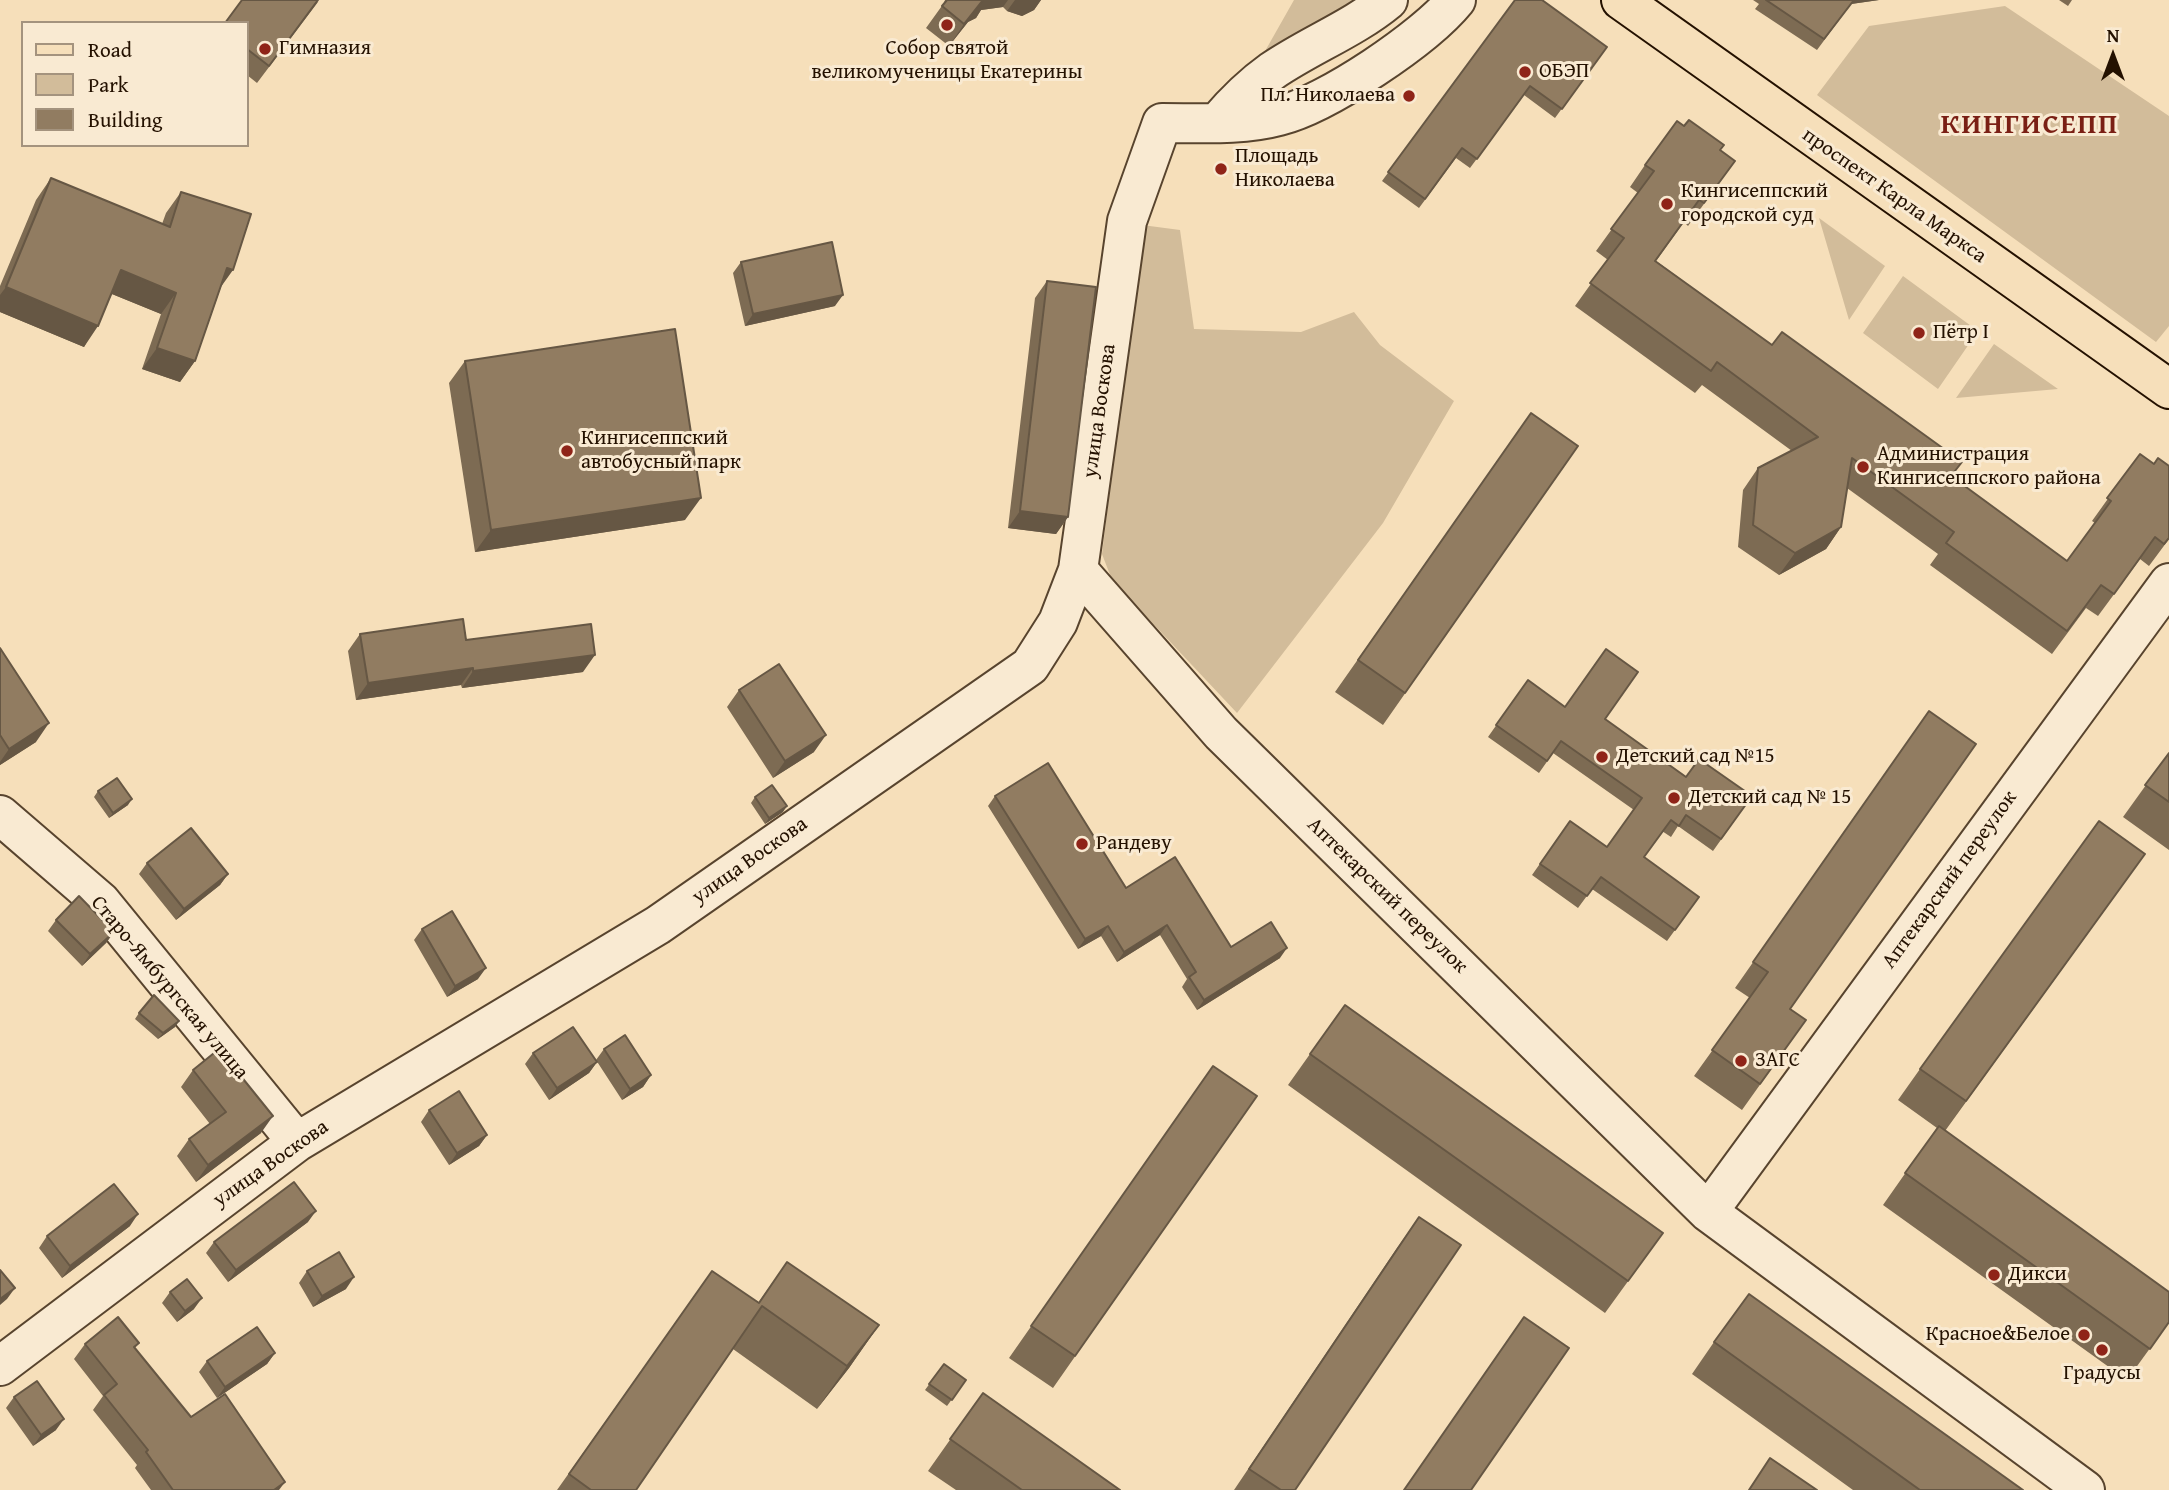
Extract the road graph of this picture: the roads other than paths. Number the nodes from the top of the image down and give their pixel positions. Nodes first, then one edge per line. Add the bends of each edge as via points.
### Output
1 (1388, 0) edge
2 (1456, 0) edge
3 (1621, 0) edge
4 (1644, 0) edge
5 (1217, 123) junction
6 (2169, 372) edge
7 (2169, 389) edge
8 (1078, 570) junction
9 (2169, 583) edge
10 (0, 815) edge
11 (297, 1142) junction
12 (1708, 1212) junction
13 (0, 1366) edge
14 (2085, 1490) edge

1 - 5 street via 1349,28 1273,70 1240,96
2 - 5 street via 1378,65 1309,105 1280,116
3 - 7 main road, проспект Карла Маркса
4 - 6 main road
5 - 8 street, улица Воскова via 1162,123 1127,221
8 - 11 street, улица Воскова via 1058,622 1030,666 658,925
8 - 12 street, Аптекарский переулок via 1221,733
9 - 12 street, Аптекарский переулок
10 - 11 street, Старо-Ямбургская улица via 101,902
11 - 13 street, улица Воскова
12 - 14 street, Аптекарский переулок

